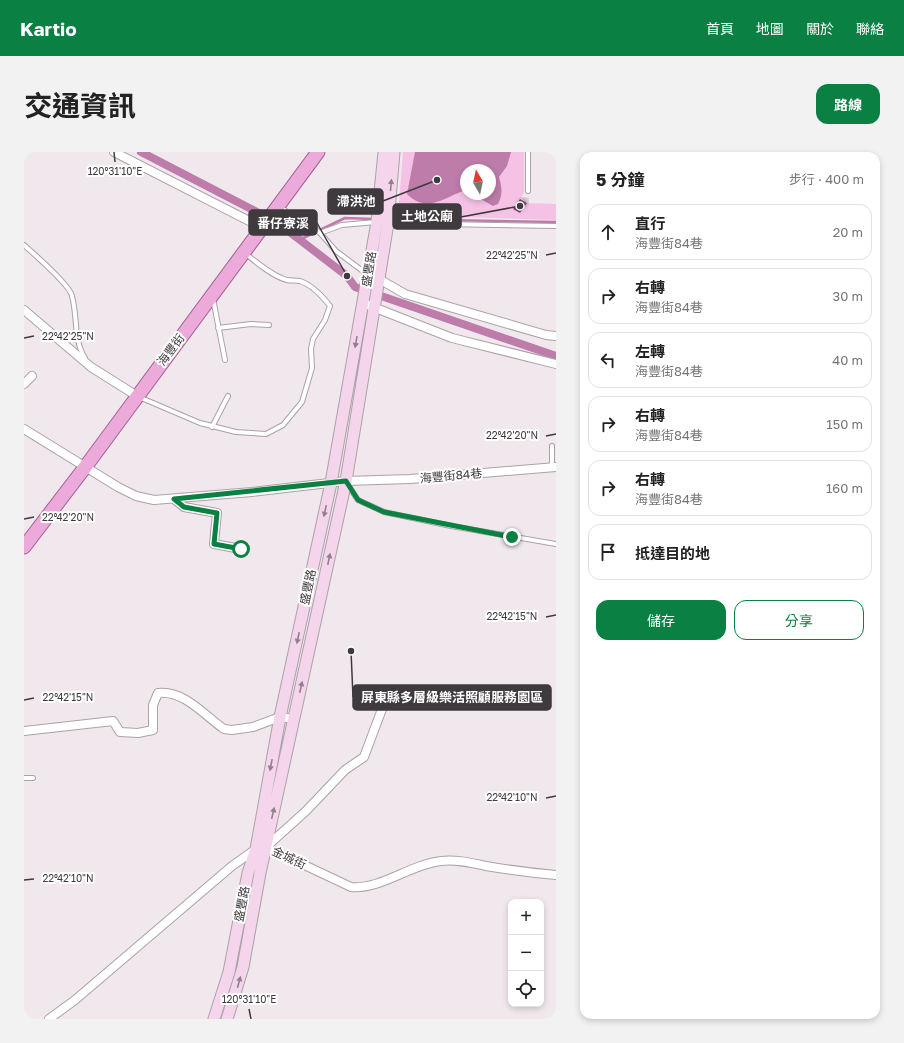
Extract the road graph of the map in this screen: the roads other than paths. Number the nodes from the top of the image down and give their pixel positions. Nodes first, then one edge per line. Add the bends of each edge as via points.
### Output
1 (114, 152) edge
2 (318, 152) edge
3 (384, 152) edge
4 (394, 152) edge
5 (528, 152) edge
6 (528, 192) dead end
7 (278, 207) junction
8 (382, 222) junction
9 (556, 226) edge
10 (263, 228) junction
11 (320, 233) junction
12 (24, 245) edge
13 (245, 253) junction
14 (368, 275) junction
15 (378, 279) junction
16 (212, 295) junction
17 (368, 306) junction
18 (24, 310) edge
19 (269, 325) dead end
20 (218, 328) junction
21 (556, 336) edge
22 (225, 360) dead end
23 (556, 364) edge
24 (91, 367) junction
25 (32, 376) dead end
26 (24, 384) edge
27 (137, 396) junction
28 (228, 396) dead end
29 (212, 427) junction
30 (24, 429) edge
31 (552, 446) dead end
32 (86, 466) junction
33 (554, 467) edge
34 (346, 481) junction
35 (331, 483) junction
36 (174, 499) junction
37 (556, 544) edge
38 (24, 547) edge
39 (241, 549) dead end
40 (382, 709) dead end
41 (280, 717) junction
42 (294, 719) junction
43 (24, 731) edge
44 (24, 778) edge
45 (33, 778) dead end
46 (261, 848) junction
47 (556, 875) edge
48 (49, 1019) edge
49 (214, 1019) edge
50 (227, 1019) edge

1 - 10 street
2 - 7 main road, 海豐街
3 - 8 street, 盛豐路
8 -> 4 street, 盛豐路
5 - 6 lane
7 - 10 main road, 海豐街
7 - 11 lane via 308,223
8 - 9 lane
8 - 11 lane via 342,225
8 - 14 street, 盛豐路
8 - 15 street, 盛豐路
10 - 13 main road, 海豐街
11 - 14 lane via 336,251
12 - 24 lane via 40,258 72,294 79,348
13 - 16 main road, 海豐街
13 - 29 lane via 261,267 311,288 330,306 313,339 312,368 302,402 283,425 266,434
14 - 15 lane
14 - 17 street, 盛豐路
15 - 17 street, 盛豐路
15 - 21 street via 405,294
16 - 20 lane
16 - 27 main road, 海豐街
17 - 23 street via 452,338
17 - 34 street, 盛豐路
17 -> 35 street, 盛豐路
18 - 24 street
19 - 20 lane via 251,324
20 - 22 lane
24 - 27 street
25 - 26 street
27 - 29 lane
27 - 32 main road, 海豐街
28 - 29 lane
30 - 32 street, 海豐街84巷
31 - 33 lane
32 - 36 street, 海豐街84巷 via 136,496 154,500
32 - 38 main road, 海豐街
33 - 34 street, 海豐街84巷 via 410,479
34 - 35 street, 海豐街84巷
34 - 37 lane via 358,500 384,512
42 -> 34 street, 盛豐路
35 - 36 street, 海豐街84巷
35 -> 41 street, 盛豐路
36 - 39 street via 184,507 217,513 214,544
40 - 46 street via 364,757 345,770 306,812
41 - 42 street
41 - 43 street via 253,727 224,729 183,697 169,692 158,693 153,705 153,730 138,733 120,732 112,721
41 -> 46 street, 盛豐路
46 -> 42 street, 盛豐路
44 - 45 lane
46 - 47 street, 金城街 via 351,887 370,885 442,860
46 - 48 street, 金城街 via 232,866 76,1000
46 - 49 street, 盛豐路 via 248,873 229,972
50 -> 46 street, 盛豐路 via 243,967

